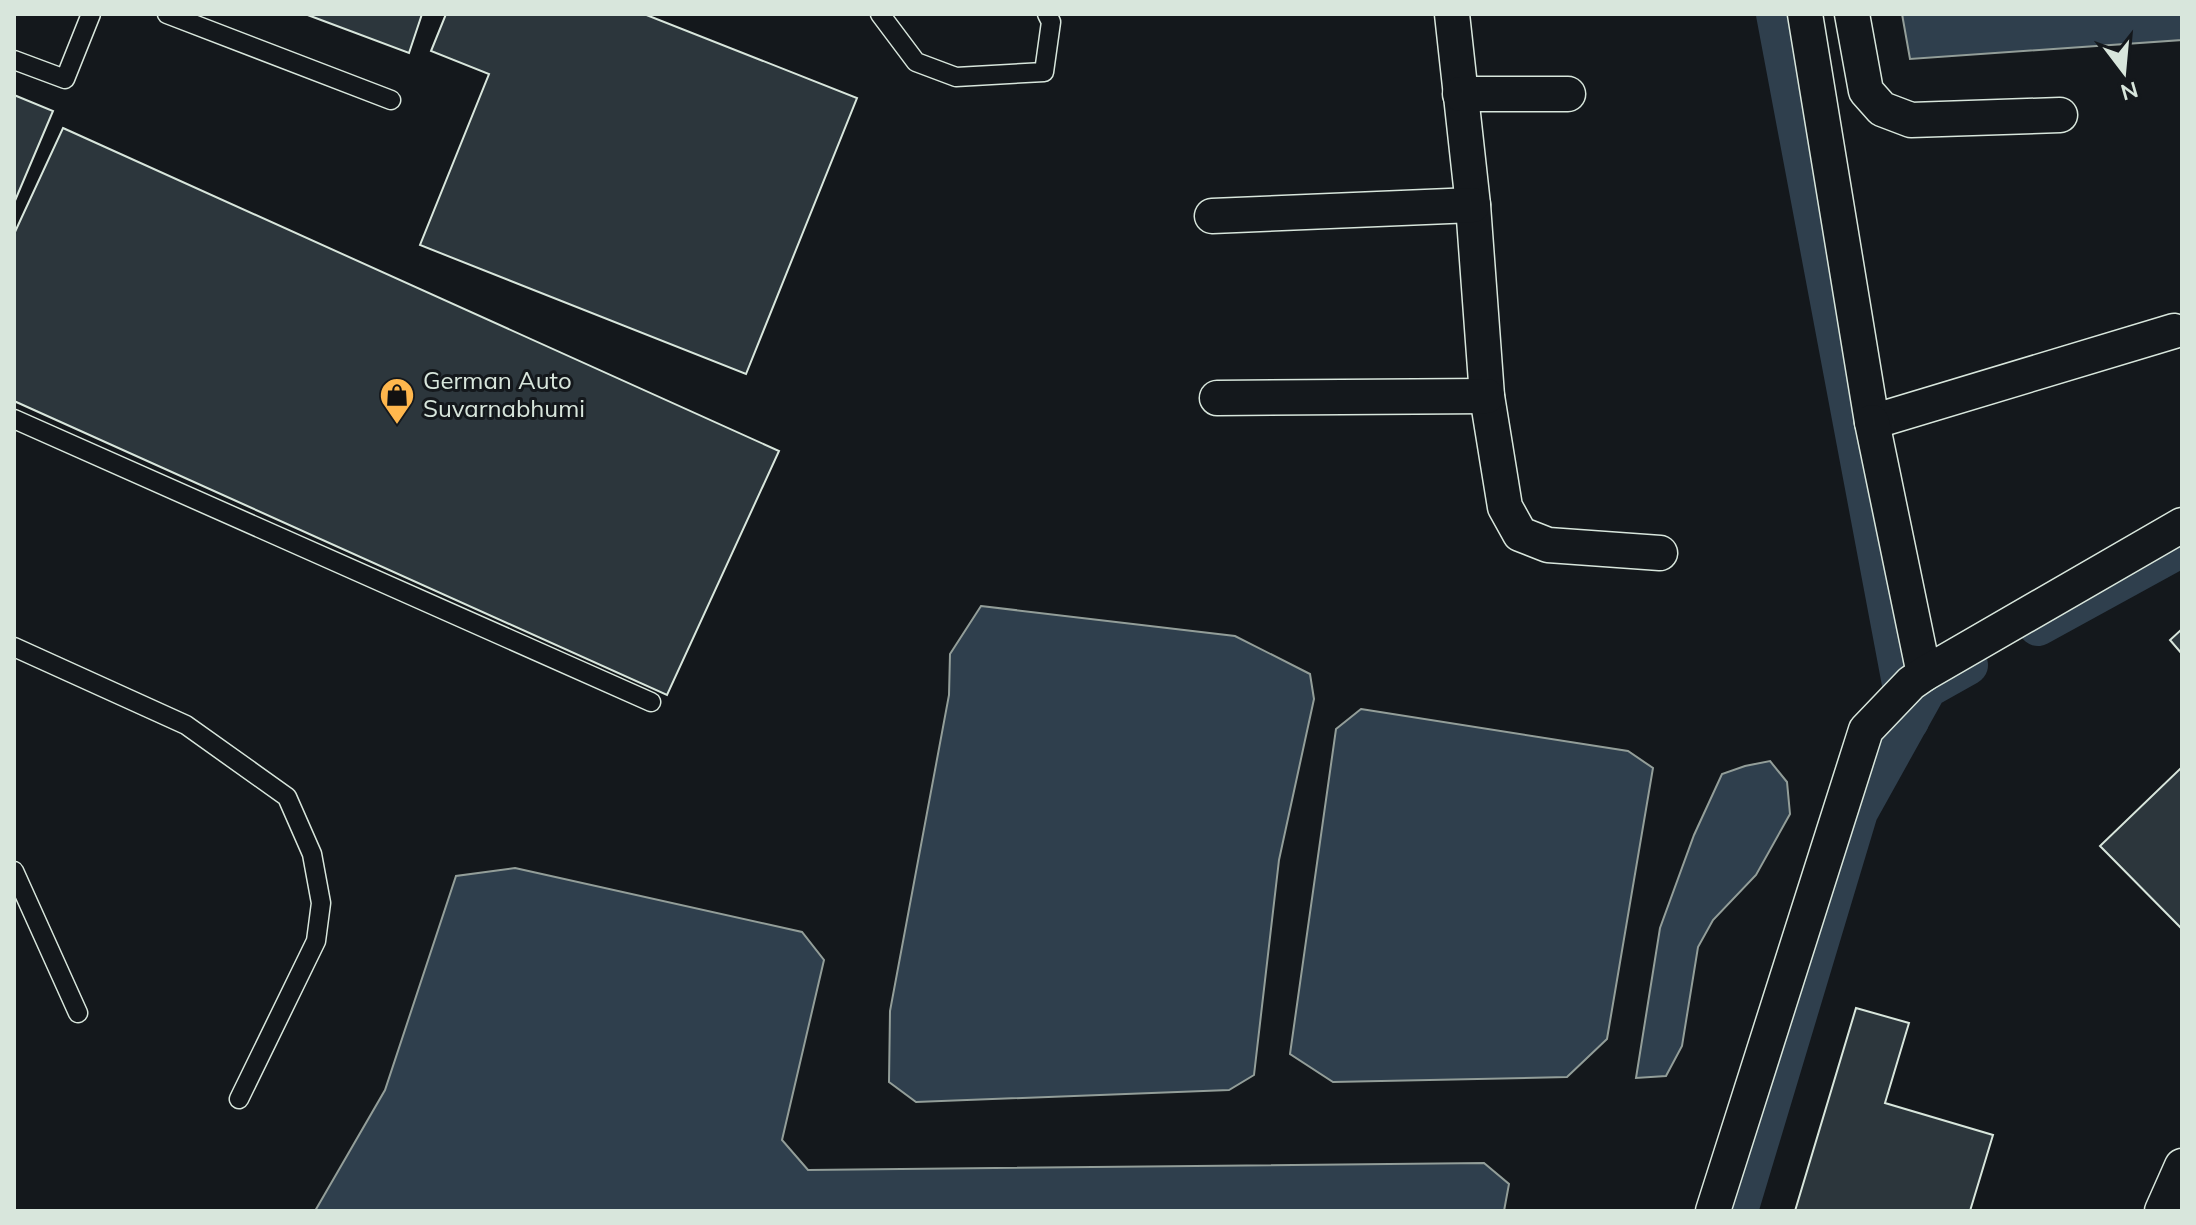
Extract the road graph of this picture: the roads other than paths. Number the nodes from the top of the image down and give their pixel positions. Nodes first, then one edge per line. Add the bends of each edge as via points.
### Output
1 (91, 14) edge
2 (167, 14) edge
3 (880, 14) edge
4 (1047, 14) edge
5 (1452, 14) edge
6 (1805, 14) edge
7 (1852, 14) edge
8 (14, 60) edge
9 (1460, 94) junction
10 (1568, 94) dead end
11 (391, 100) dead end
12 (2060, 115) dead end
13 (1473, 205) junction
14 (1212, 216) dead end
15 (2174, 331) dead end
16 (1487, 396) junction
17 (1217, 398) dead end
18 (14, 419) edge
19 (1872, 422) junction
20 (2182, 525) edge
21 (1660, 553) dead end
22 (14, 647) edge
23 (1918, 678) junction
24 (651, 702) dead end
25 (14, 871) edge
26 (78, 1013) dead end
27 (239, 1099) dead end
28 (2182, 1166) edge
29 (1713, 1211) edge
30 (2162, 1211) edge

1 - 8 lane via 65,79
2 - 11 lane
3 - 4 lane via 916,62 956,77 1044,72 1051,22
5 - 9 street
6 - 19 street
7 - 12 street via 1866,91 1882,109 1911,120
9 - 10 street
9 - 13 street
13 - 14 street
13 - 16 street
15 - 19 street
16 - 17 street
16 - 21 street via 1505,507 1520,534 1548,545
18 - 24 lane
19 - 23 street
20 - 23 street
22 - 27 lane via 186,725 287,797 312,854 321,903 316,941
23 - 29 street via 1866,730
25 - 26 lane
28 - 30 street

